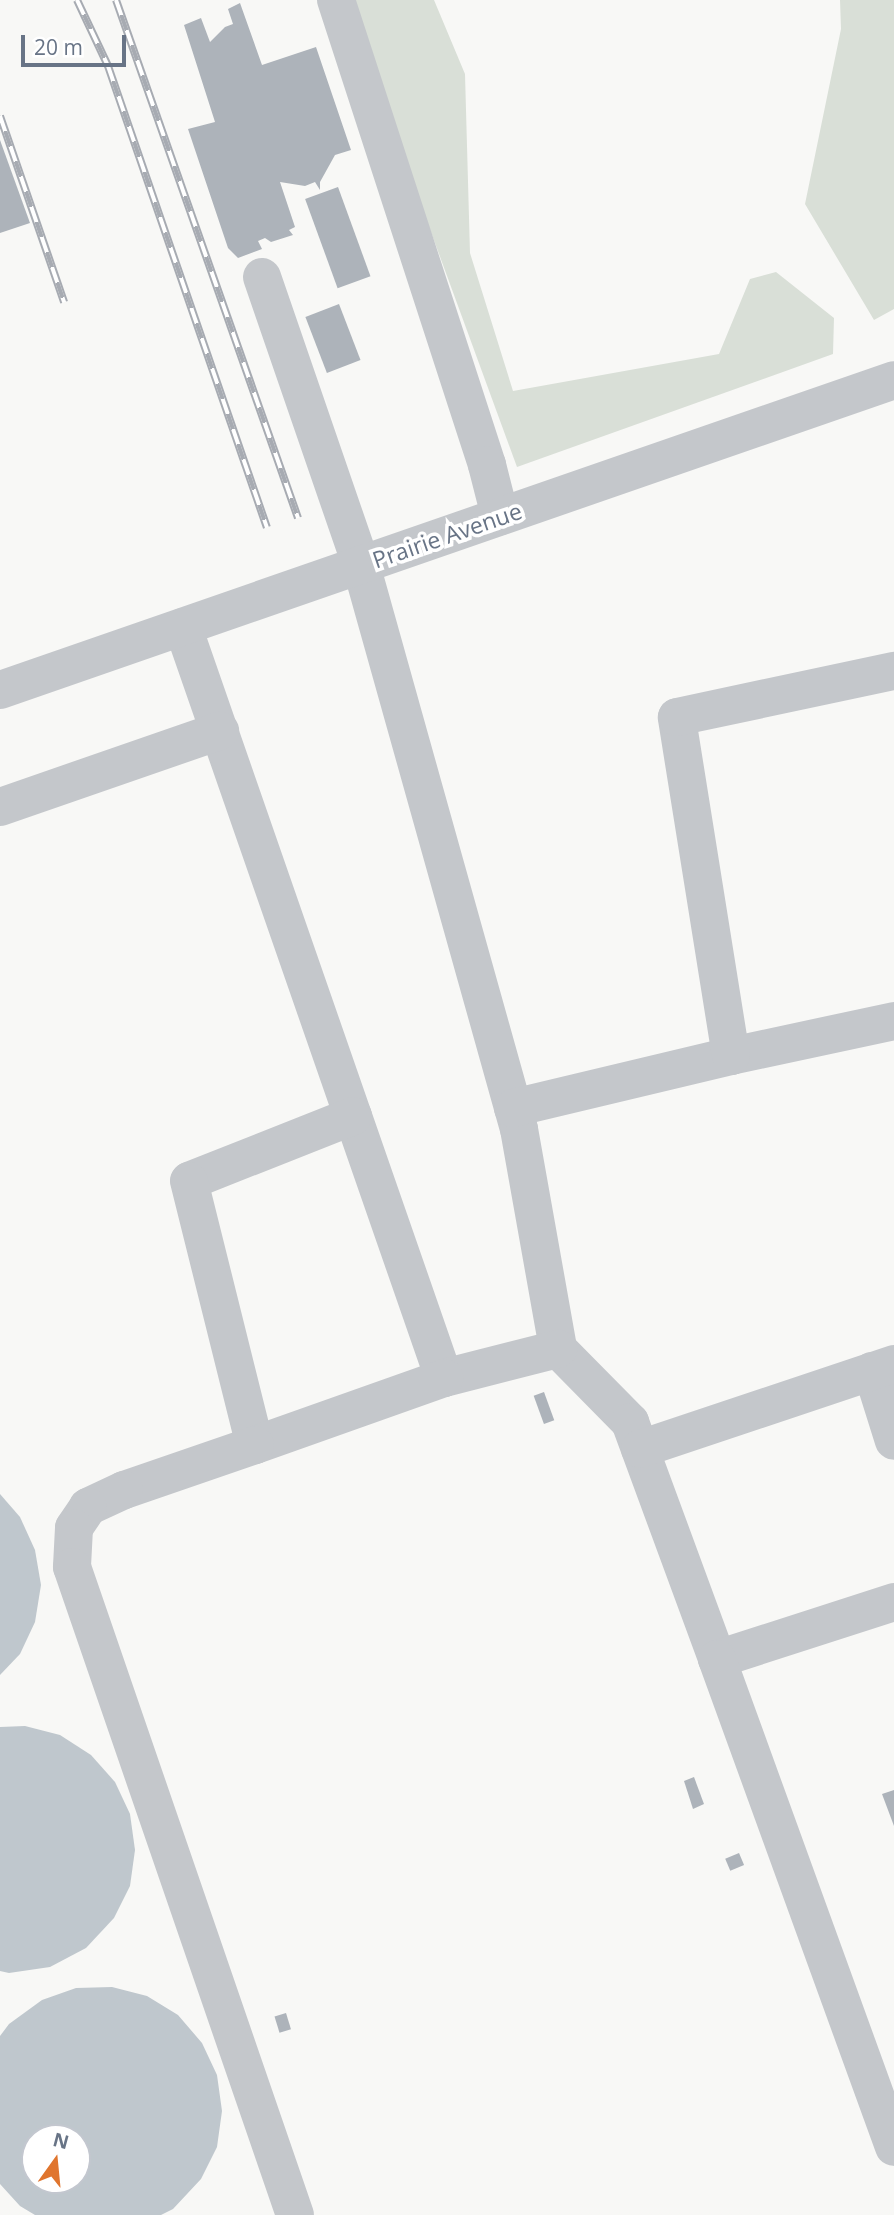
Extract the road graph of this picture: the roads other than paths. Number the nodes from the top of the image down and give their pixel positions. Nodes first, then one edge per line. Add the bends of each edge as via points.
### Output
1 (336, 0) edge
2 (262, 277) dead end
3 (894, 380) edge
4 (500, 516) junction
5 (360, 565) junction
6 (183, 627) junction
7 (894, 671) edge
8 (0, 690) edge
9 (219, 732) junction
10 (0, 807) edge
11 (894, 1021) edge
12 (731, 1056) junction
13 (513, 1108) junction
14 (353, 1116) junction
15 (558, 1349) junction
16 (883, 1367) edge
17 (444, 1378) junction
18 (894, 1441) edge
19 (256, 1445) junction
20 (640, 1449) junction
21 (894, 1602) edge
22 (717, 1659) junction
23 (894, 2147) edge
24 (295, 2215) edge

1 - 4 street
2 - 5 street
3 - 4 street, Prairie Avenue
4 - 5 street, Prairie Avenue
5 - 6 street, Prairie Avenue
5 - 13 street
6 - 8 street, Prairie Avenue
6 - 9 street
7 - 12 street via 677,717
9 - 10 street
9 - 14 street
11 - 12 street
12 - 13 street
13 - 15 street
14 - 17 street
14 - 19 street via 189,1181
15 - 17 street
15 - 20 street via 630,1422
16 - 18 street
16 - 20 street
17 - 19 street
19 - 24 street via 88,1507 74,1528 72,1567
20 - 22 street
21 - 22 street
22 - 23 street

